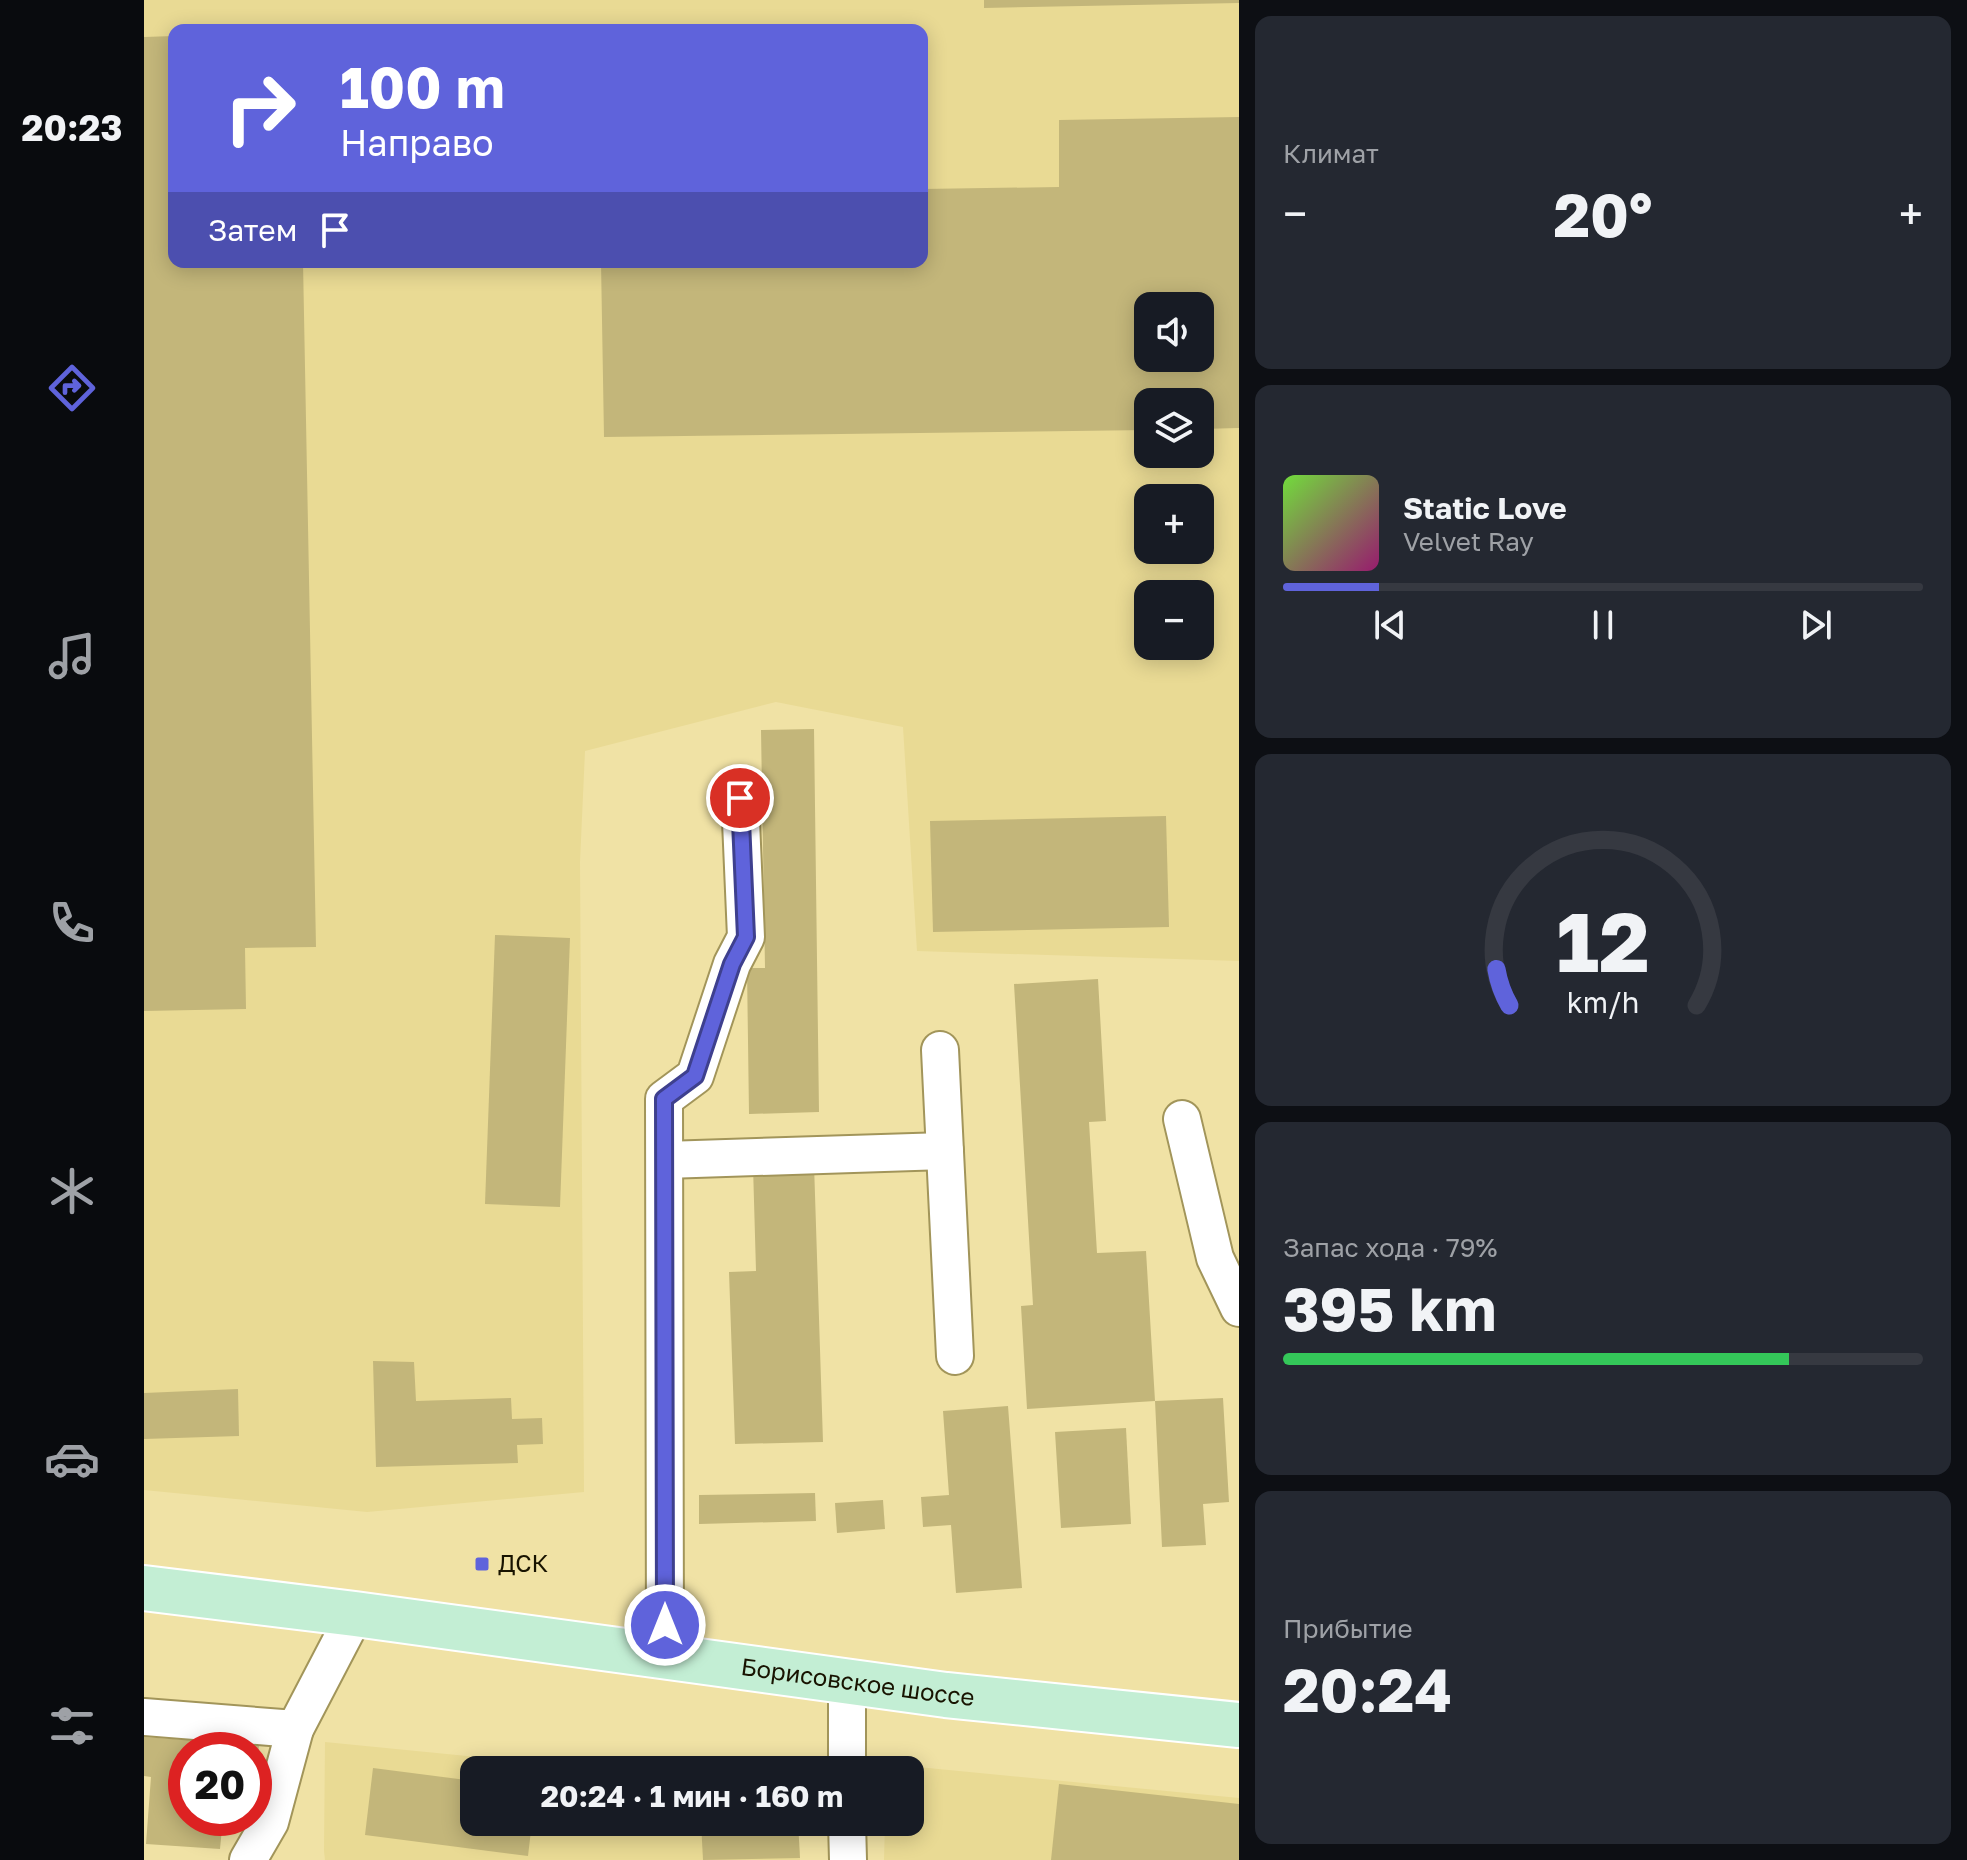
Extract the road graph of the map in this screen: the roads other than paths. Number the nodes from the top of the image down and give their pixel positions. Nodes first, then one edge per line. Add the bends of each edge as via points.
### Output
1 (740, 798) dead end
2 (940, 1050) dead end
3 (1182, 1119) dead end
4 (945, 1151) junction
5 (665, 1160) junction
6 (1239, 1308) edge
7 (955, 1356) dead end
8 (144, 1588) edge
9 (355, 1614) junction
10 (665, 1656) junction
11 (847, 1682) junction
12 (144, 1717) edge
13 (1239, 1725) edge
14 (295, 1729) junction
15 (847, 1756) edge
16 (847, 1836) edge
17 (248, 1860) edge
18 (848, 1860) edge

1 - 5 street via 746,937 695,1076 664,1099
2 - 4 street
3 - 6 street via 1215,1258
4 - 5 street
4 - 7 street
5 - 10 street
8 - 9 main road, Борисовское шоссе
9 - 10 main road, Борисовское шоссе
9 - 14 street
10 - 11 main road, Борисовское шоссе
11 - 13 main road, Борисовское шоссе
11 - 15 street
12 - 14 street
14 - 17 street via 270,1822
16 - 18 street

